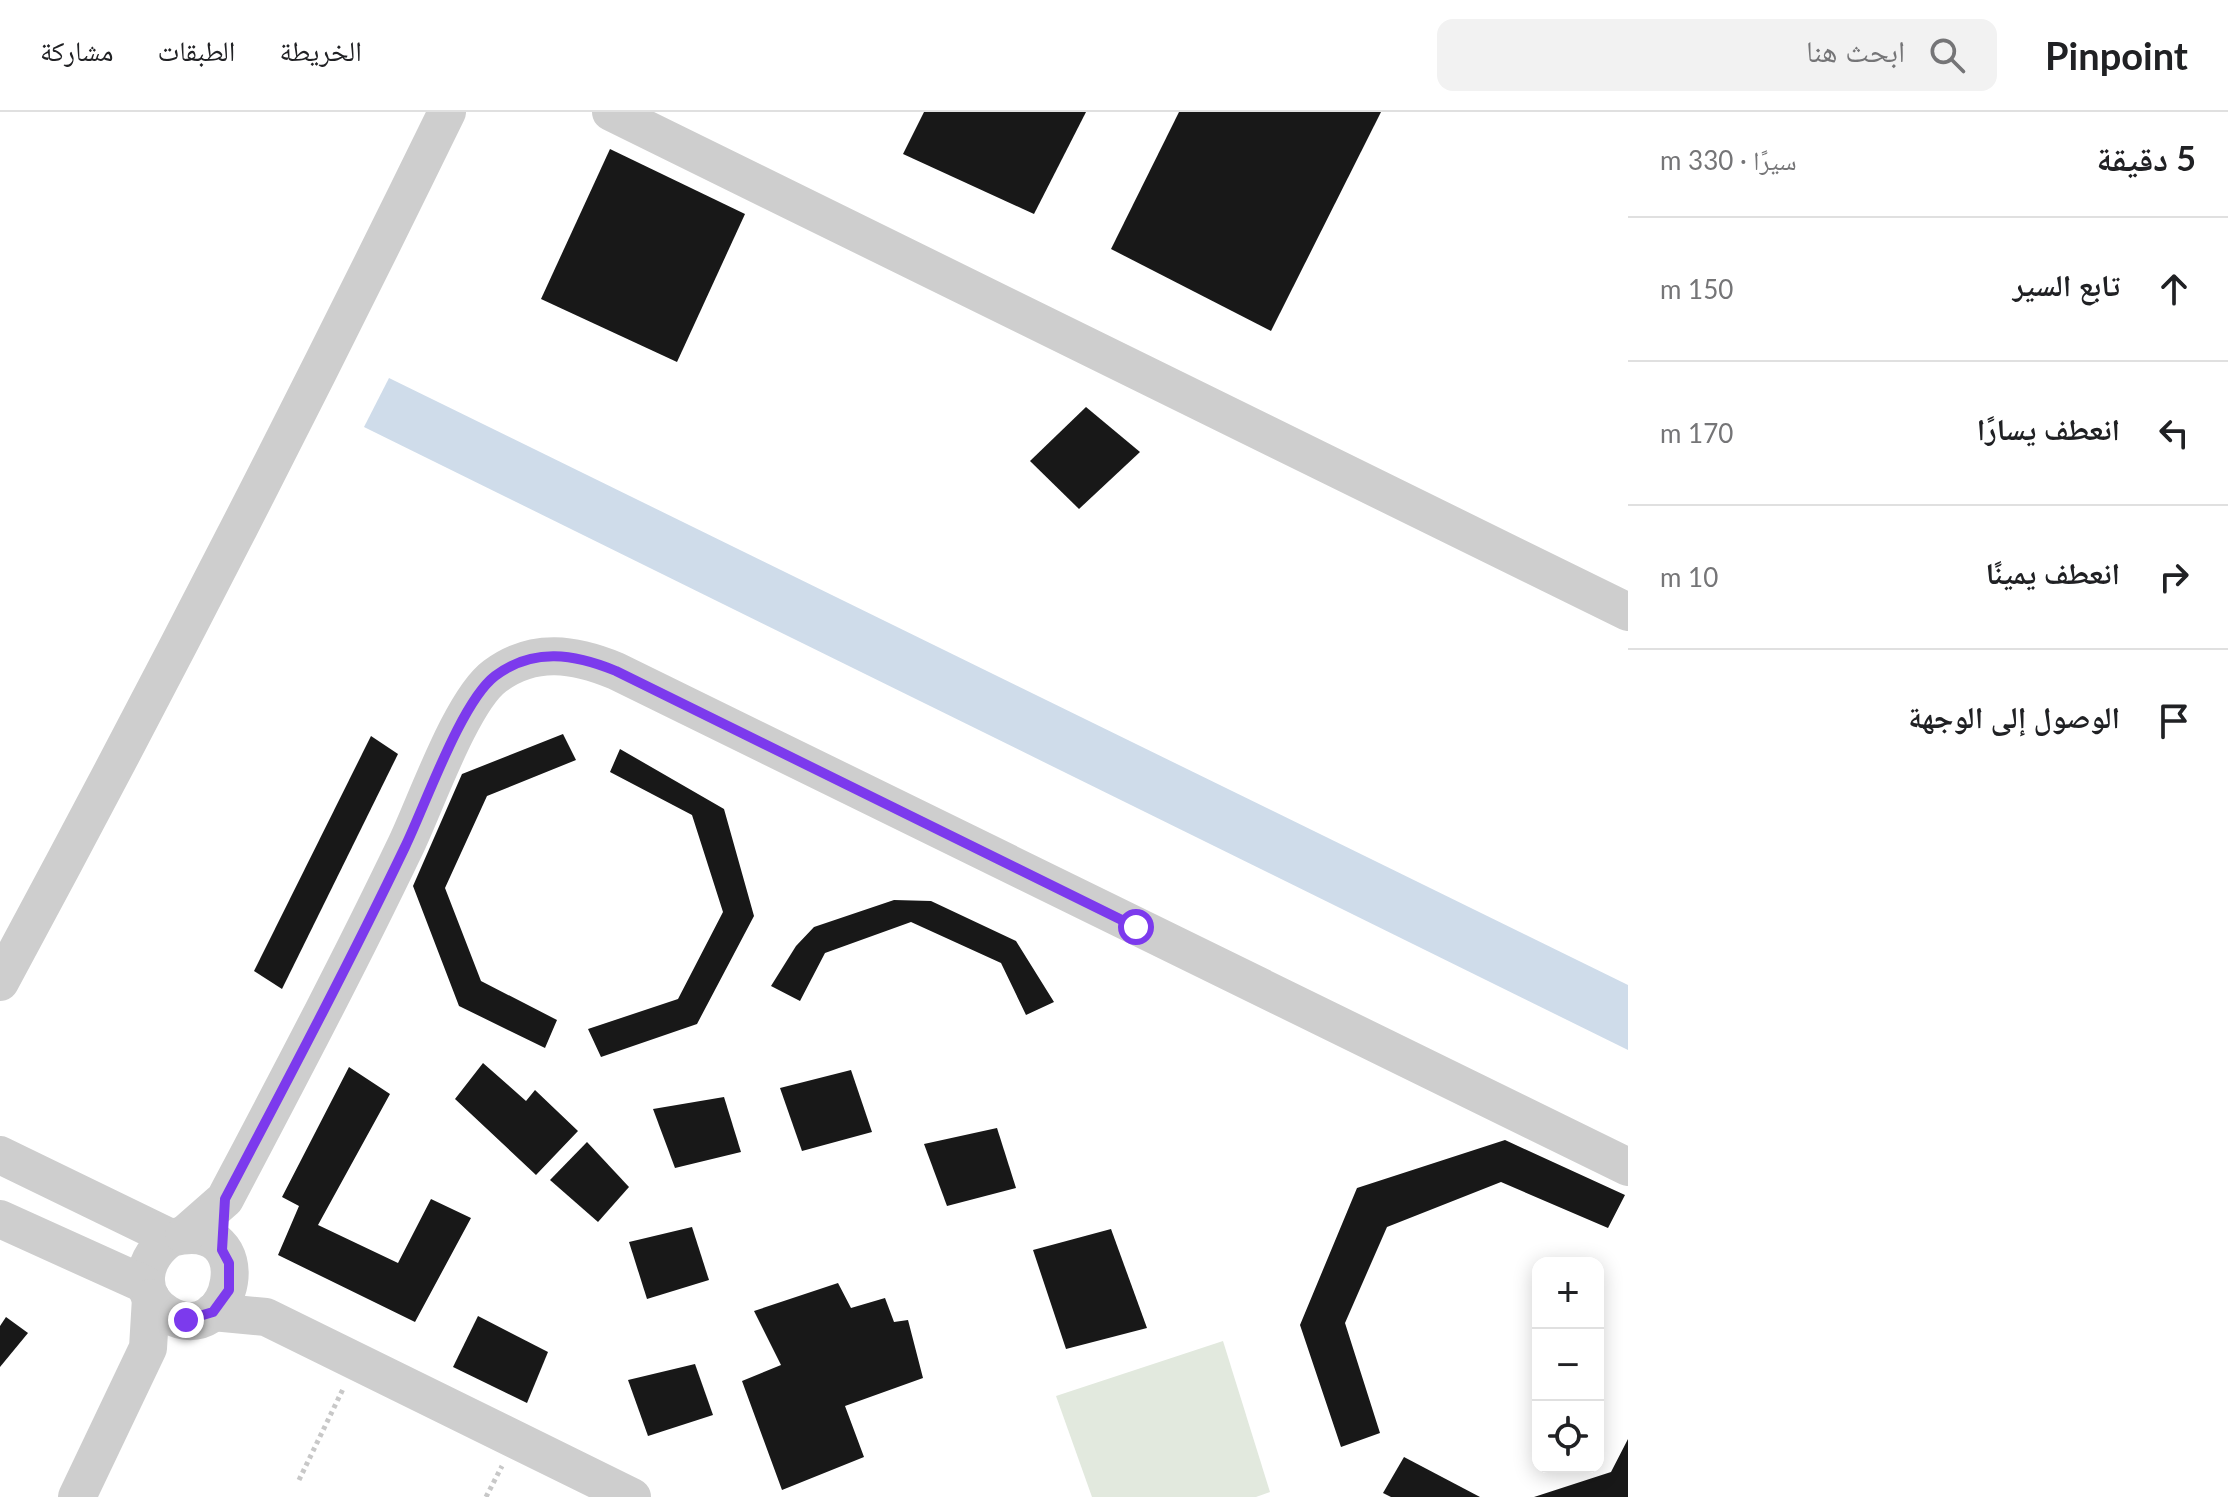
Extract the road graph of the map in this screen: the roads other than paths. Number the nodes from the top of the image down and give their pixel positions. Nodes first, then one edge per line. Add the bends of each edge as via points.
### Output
1 (447, 112) edge
2 (611, 112) edge
3 (1628, 612) edge
4 (0, 982) edge
5 (0, 1155) edge
6 (1628, 1167) edge
7 (225, 1199) junction
8 (0, 1219) edge
9 (177, 1236) junction
10 (227, 1264) junction
11 (148, 1292) junction
12 (199, 1316) junction
13 (266, 1317) junction
14 (148, 1348) junction
15 (77, 1497) edge
16 (632, 1497) edge

1 - 4 street via 153,698
2 - 3 street
5 - 9 street
6 - 7 street via 616,671 580,656 535,656 494,677 468,712
7 - 9 street
7 - 10 street
8 - 11 street
9 - 10 street via 198,1235
9 - 11 street via 150,1257
10 - 12 street via 223,1303
10 - 13 street
11 - 12 street via 172,1317
11 - 14 street
12 - 13 street
12 - 14 street
13 - 16 street
14 - 15 street

